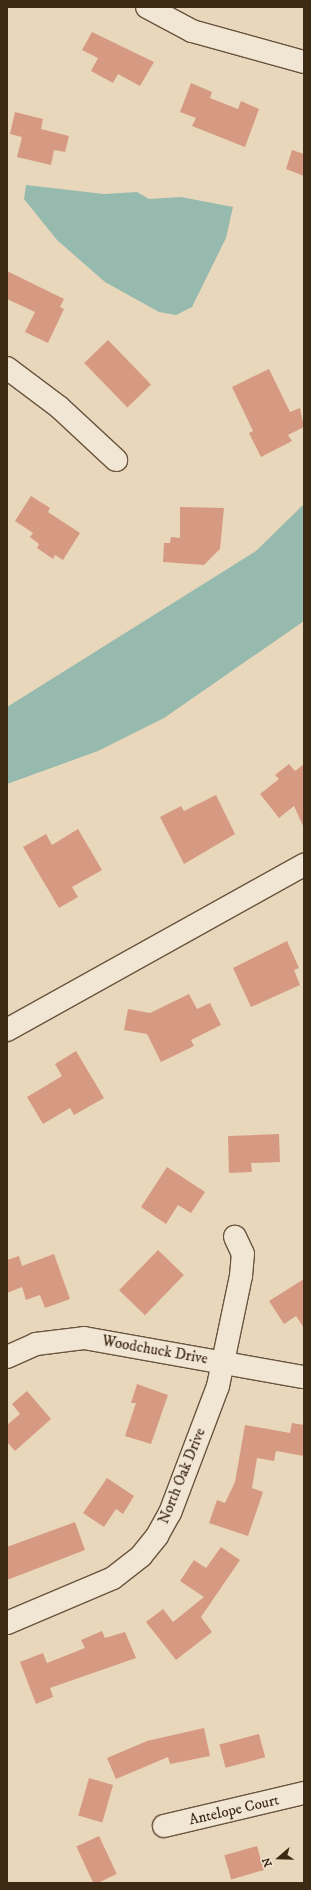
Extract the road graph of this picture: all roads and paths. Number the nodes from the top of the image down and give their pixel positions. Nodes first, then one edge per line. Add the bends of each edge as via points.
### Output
1 (147, 7) edge
2 (304, 62) edge
3 (7, 368) edge
4 (116, 460) dead end
5 (304, 864) edge
6 (7, 1030) edge
7 (235, 1237) dead end
8 (7, 1356) edge
9 (224, 1362) junction
10 (304, 1376) edge
11 (7, 1623) edge
12 (304, 1794) edge
13 (164, 1826) dead end

1 - 2 street via 192,31
3 - 4 street via 59,407
5 - 6 street
7 - 9 street, North Oak Drive via 243,1254 242,1276
8 - 9 street, Woodchuck Drive via 36,1344 84,1338
9 - 10 street, Woodchuck Drive
9 - 11 street, North Oak Drive via 170,1513 141,1556 94,1589
12 - 13 street, Antelope Court

